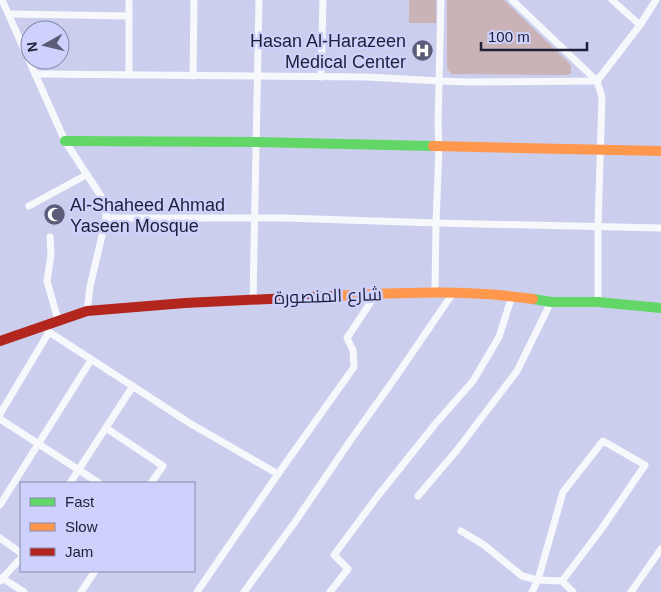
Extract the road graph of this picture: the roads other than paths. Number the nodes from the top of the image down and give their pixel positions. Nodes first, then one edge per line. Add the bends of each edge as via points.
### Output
1 (2, 0) edge
2 (129, 0) edge
3 (194, 0) edge
4 (259, 0) edge
5 (323, 0) edge
6 (441, 0) edge
7 (512, 0) edge
8 (612, 0) edge
9 (656, 0) edge
10 (9, 14) junction
11 (129, 16) junction
12 (640, 24) junction
13 (35, 74) junction
14 (129, 74) junction
15 (193, 76) junction
16 (258, 77) junction
17 (321, 77) junction
18 (440, 81) junction
19 (597, 81) junction
20 (65, 141) junction
21 (255, 142) junction
22 (439, 146) junction
23 (600, 150) junction
24 (661, 151) edge
25 (86, 175) junction
26 (29, 206) dead end
27 (106, 218) junction
28 (254, 219) junction
29 (436, 223) junction
30 (598, 227) junction
31 (661, 228) edge
32 (50, 237) dead end
33 (435, 292) junction
34 (452, 293) junction
35 (376, 294) junction
36 (512, 296) junction
37 (253, 299) junction
38 (551, 302) junction
39 (598, 302) junction
40 (661, 308) edge
41 (87, 311) junction
42 (58, 320) junction
43 (46, 329) junction
44 (0, 341) edge
45 (92, 360) junction
46 (133, 386) junction
47 (0, 414) edge
48 (0, 419) edge
49 (106, 428) junction
50 (38, 444) junction
51 (78, 470) junction
52 (278, 474) junction
53 (71, 482) edge
54 (97, 482) edge
55 (152, 482) edge
56 (418, 496) dead end
57 (0, 505) edge
58 (461, 531) dead end
59 (0, 538) edge
60 (661, 549) edge
61 (20, 552) edge
62 (20, 559) edge
63 (94, 572) edge
64 (1, 580) edge
65 (538, 580) junction
66 (562, 581) junction
67 (24, 592) edge
68 (81, 592) edge
69 (197, 592) edge
70 (244, 592) edge
71 (330, 592) edge
72 (532, 592) edge
73 (573, 592) edge
74 (631, 592) edge

1 - 10 street
2 - 11 street
3 - 15 street
4 - 16 street
5 - 17 street
6 - 18 street
7 - 19 street
8 - 12 street
9 - 12 street
10 - 11 street
10 - 13 street
11 - 14 street
12 - 19 street
13 - 14 street
13 - 20 street
14 - 15 street
15 - 16 street
16 - 17 street
16 - 21 street
17 - 18 street
18 - 19 street
18 - 22 street
19 - 23 street via 602,97
20 - 21 main road
20 - 25 street
21 - 22 main road
21 - 28 street
22 - 23 main road
22 - 29 street
23 - 24 main road
23 - 30 street
25 - 26 street
25 - 27 street via 106,204
27 - 28 street
27 - 41 street
28 - 29 street
28 - 37 street
29 - 30 street
29 - 33 street
30 - 31 street
30 - 39 street
32 - 42 street via 47,281
33 - 34 main road, شارع المنصورة
33 - 35 main road, شارع المنصورة
34 - 36 main road, شارع المنصورة
34 - 70 street
35 - 37 main road, شارع المنصورة
35 - 52 street via 347,338 353,350 354,367
36 - 38 main road, شارع المنصورة
36 - 71 street via 499,337 473,380 334,555 348,569
37 - 41 main road, شارع المنصورة
38 - 39 main road, شارع المنصورة
38 - 56 street via 517,370
39 - 40 main road, شارع المنصورة
41 - 42 main road, شارع المنصورة
42 - 43 main road, شارع المنصورة
43 - 44 main road, شارع المنصورة
43 - 45 street
43 - 47 street
45 - 46 street
45 - 50 street
46 - 49 street
46 - 52 street
48 - 50 street
49 - 51 street
49 - 55 street via 163,466
50 - 51 street
50 - 57 street
51 - 53 street
51 - 54 street
52 - 69 street
58 - 65 street via 522,576
59 - 61 street
60 - 74 street
62 - 64 street
63 - 68 street
64 - 67 street
65 - 66 street
65 - 66 street via 563,492 603,440 645,465
65 - 72 street
66 - 73 street

